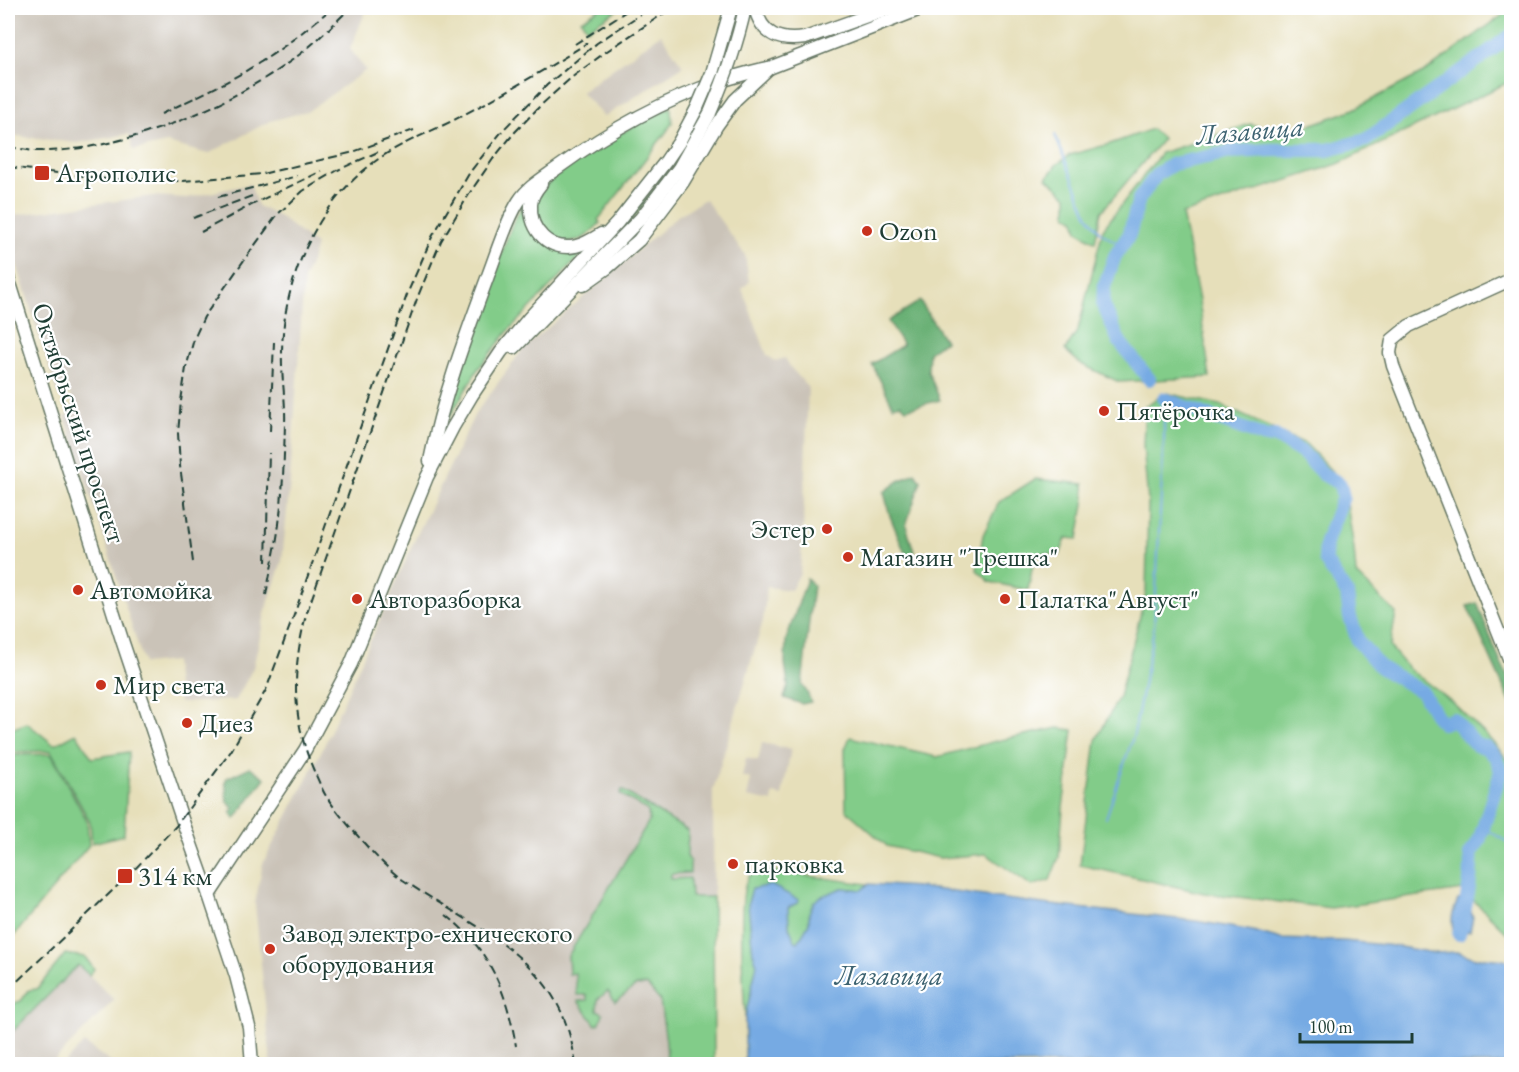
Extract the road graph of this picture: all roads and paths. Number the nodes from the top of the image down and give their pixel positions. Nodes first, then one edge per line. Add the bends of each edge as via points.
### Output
1 (731, 8) edge
2 (745, 8) edge
3 (755, 8) edge
4 (889, 8) edge
5 (923, 8) edge
6 (769, 68) junction
7 (551, 172) junction
8 (617, 223) junction
9 (8, 277) edge
10 (1512, 279) edge
11 (562, 299) junction
12 (489, 372) junction
13 (427, 477) junction
14 (1512, 666) edge
15 (209, 895) junction
16 (252, 1065) edge

1 - 8 main road, bridge via 712,73 679,142
2 - 11 main road, bridge via 726,75 679,168 641,218
3 - 4 main road via 765,29 779,38 793,40
5 - 6 main road
6 - 7 main road via 753,70 667,102
6 - 11 main road via 735,100 683,182 639,240
7 - 8 main road via 531,203 533,222 542,237 550,243 574,247
7 - 13 main road via 518,202 508,224 456,363
8 - 12 main road via 528,318
9 - 15 main road, Октябрьский проспект via 123,643
10 - 14 main road via 1409,326 1392,340 1390,353
11 - 12 main road
12 - 13 main road via 453,427
13 - 15 main road via 351,664 301,758
15 - 16 main road, Октябрьский проспект via 243,1000

